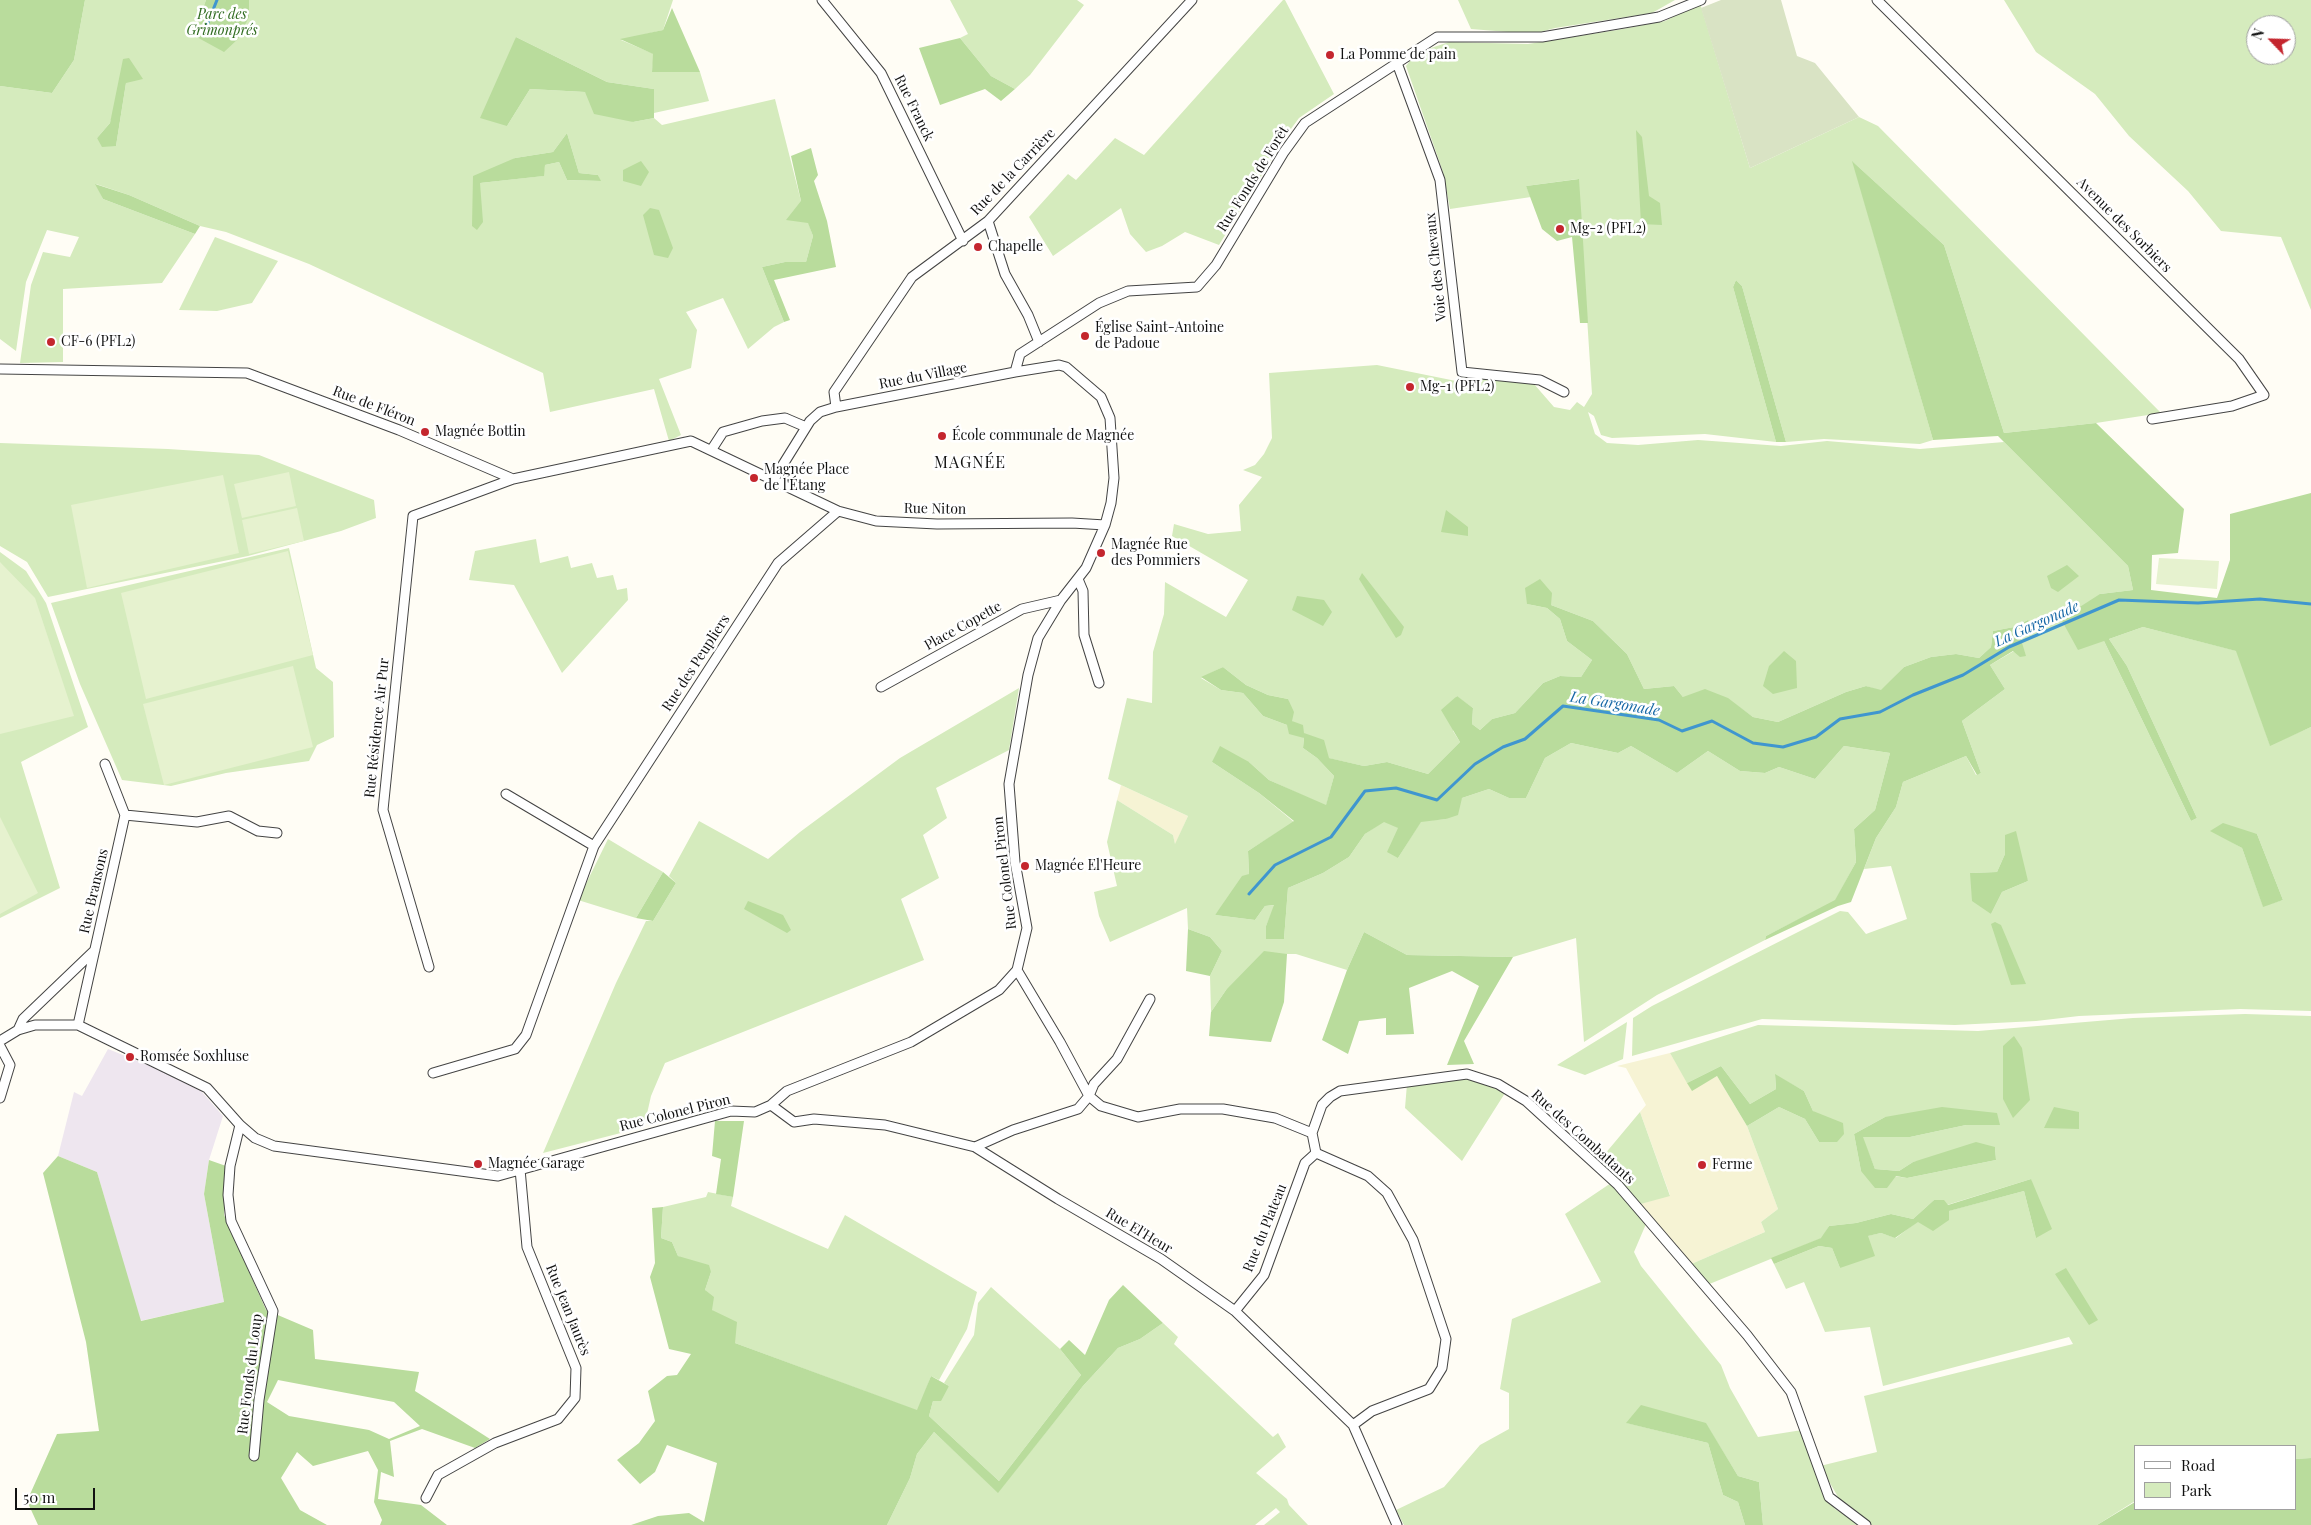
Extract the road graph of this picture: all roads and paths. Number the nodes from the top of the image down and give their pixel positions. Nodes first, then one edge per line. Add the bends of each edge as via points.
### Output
1 (822, 0) edge
2 (1192, 0) edge
3 (1702, 0) edge
4 (1877, 0) edge
5 (1397, 62) junction
6 (988, 221) junction
7 (963, 241) junction
8 (1039, 342) junction
9 (0, 369) edge
10 (1015, 372) junction
11 (1564, 392) dead end
12 (1101, 397) joint
13 (836, 408) junction
14 (2152, 419) dead end
15 (806, 427) junction
16 (712, 450) junction
17 (513, 479) junction
18 (774, 479) junction
19 (838, 510) junction
20 (1105, 525) junction
21 (1078, 579) junction
22 (1061, 600) junction
23 (1099, 683) dead end
24 (881, 687) dead end
25 (105, 764) dead end
26 (506, 794) dead end
27 (125, 815) junction
28 (277, 833) dead end
29 (594, 846) junction
30 (95, 950) junction
31 (429, 966) dead end
32 (1017, 970) junction
33 (1150, 998) dead end
34 (78, 1025) junction
35 (18, 1030) junction
36 (0, 1041) edge
37 (0, 1046) edge
38 (434, 1073) dead end
39 (1089, 1096) junction
40 (0, 1098) edge
41 (771, 1105) junction
42 (240, 1125) junction
43 (1312, 1133) junction
44 (975, 1146) junction
45 (1316, 1153) junction
46 (520, 1169) junction
47 (1235, 1312) junction
48 (1353, 1425) junction
49 (254, 1456) dead end
50 (426, 1498) dead end
51 (1397, 1525) edge
52 (1866, 1525) edge

1 - 7 street, Rue Franck via 882,72
2 - 6 street, Rue de la Carrière
3 - 5 street, Rue Fonds de Forêt via 1659,17 1542,37 1438,36
4 - 14 street, Avenue des Sorbiers via 2239,359 2264,395 2232,406
5 - 8 street, Rue Fonds de Forêt via 1305,123 1216,265 1197,287 1128,292 1099,303
5 - 11 street, Voie des Chevaux via 1440,180 1462,372 1540,380
6 - 7 street, Rue de la Carrière
6 - 8 street via 1005,274
7 - 13 street, Rue de la Carrière via 912,277 834,392
8 - 10 street via 1020,354
9 - 17 street, Rue de Fléron via 247,374 399,430
10 - 12 street, Rue du Village via 1059,365 1066,367
10 - 13 street, Rue du Village
12 - 20 street, Rue Colonel Piron via 1110,418 1114,478
13 - 15 street via 820,412
15 - 16 street via 785,418 762,421 723,432
15 - 18 street
16 - 17 street via 692,440
16 - 18 street, Rue Niton
17 - 31 street, Rue Résidence Air Pur via 413,516 383,810
18 - 19 street, Rue Niton
19 - 20 street, Rue Niton via 876,521
19 - 29 street, Rue des Peupliers via 778,563
20 - 21 street, Rue Colonel Piron
21 - 22 street, Rue Colonel Piron
21 - 23 street via 1083,592 1084,635
22 - 24 street, Place Copette via 1022,609
22 - 32 street, Rue Colonel Piron via 1038,638 1028,675 1009,784 1015,862 1027,928
25 - 27 street
26 - 29 street
27 - 28 street via 197,822 229,816 258,831
27 - 30 street, Rue Bransons
29 - 38 street, Rue des Peupliers via 526,1035 515,1049
30 - 34 street, Rue Bransons
30 - 35 street via 22,1019
32 - 39 street
32 - 41 street, Rue Colonel Piron via 999,990 911,1042 787,1091
33 - 39 street via 1117,1059 1094,1084
34 - 35 street, Rue Colonel Piron via 35,1025
34 - 42 street, Rue Colonel Piron via 207,1088
35 - 36 street, Rue Colonel Piron
37 - 40 street via 10,1065
39 - 43 street via 1101,1106 1138,1118 1180,1109 1223,1109 1275,1118
39 - 44 street via 1078,1109
41 - 44 street, Rue El'Heur via 794,1122 814,1119 885,1125
41 - 46 street, Rue Colonel Piron via 755,1112 731,1111
42 - 46 street, Rue Colonel Piron via 255,1138 274,1146 498,1176
42 - 49 street, Rue Fonds du Loup via 230,1166 228,1195 231,1221 272,1311
43 - 45 street
43 - 52 street, Rue des Combattants via 1322,1105 1340,1091 1467,1074 1498,1084 1526,1101 1618,1185 1747,1335 1790,1392 1829,1497
44 - 47 street, Rue El'Heur via 1161,1259
45 - 47 street, Rue du Plateau via 1305,1163 1264,1275
45 - 48 street via 1368,1176 1386,1193 1413,1240 1446,1339 1442,1368 1429,1389 1372,1412
46 - 50 street, Rue Jean Jaurès via 527,1247 576,1368 576,1398 558,1419 495,1443 438,1475
47 - 48 street, Rue El'Heur
48 - 51 street, Rue El'Heur

